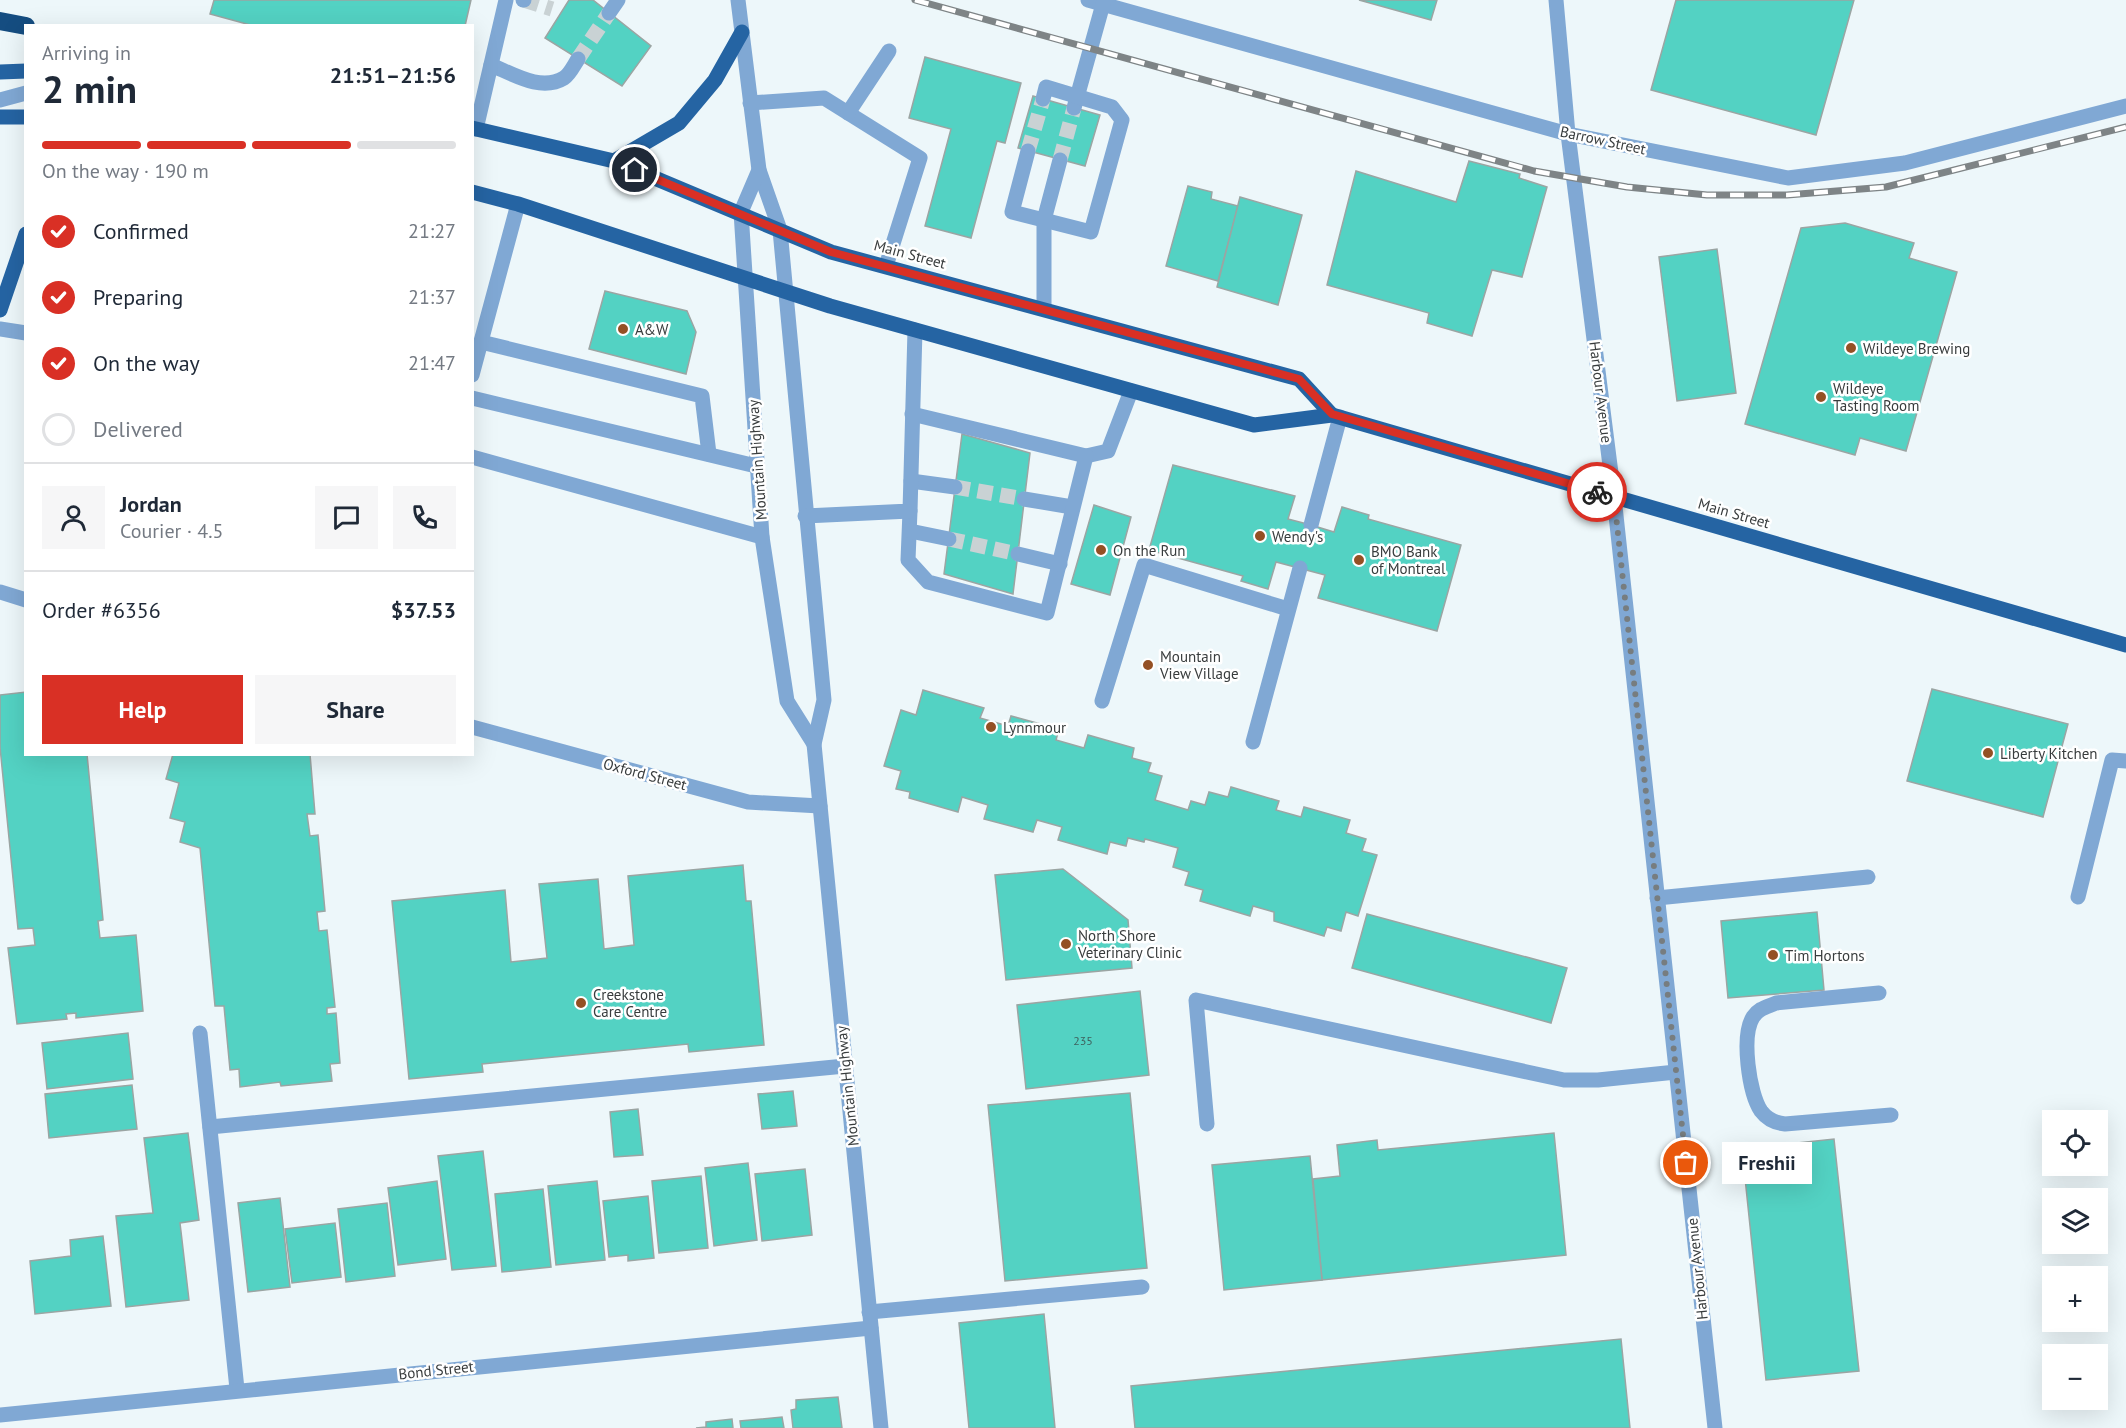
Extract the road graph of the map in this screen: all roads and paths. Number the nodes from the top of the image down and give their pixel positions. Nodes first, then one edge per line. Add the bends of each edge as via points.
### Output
1 (506, 0) edge
2 (618, 0) edge
3 (738, 0) edge
4 (1088, 0) edge
5 (1556, 0) edge
6 (1103, 4) junction
7 (609, 13) tunnel mouth
8 (0, 21) edge
9 (24, 26) edge
10 (742, 32) junction
11 (889, 51) dead end
12 (578, 59) tunnel mouth
13 (491, 65) junction
14 (24, 94) edge
15 (1043, 99) dead end
16 (0, 100) edge
17 (1076, 102) junction
18 (750, 103) junction
19 (2126, 106) edge
20 (848, 113) junction
21 (0, 117) edge
22 (24, 117) edge
23 (474, 129) edge
24 (1568, 134) junction
25 (1028, 151) tunnel mouth
26 (1060, 159) tunnel mouth
27 (614, 161) junction
28 (759, 170) junction
29 (474, 193) edge
30 (518, 204) junction
31 (741, 212) junction
32 (1044, 220) junction
33 (780, 230) junction
34 (24, 240) edge
35 (886, 266) junction
36 (747, 281) junction
37 (784, 292) junction
38 (1044, 309) junction
39 (0, 310) edge
40 (0, 329) edge
41 (915, 330) junction
42 (24, 333) edge
43 (481, 342) junction
44 (474, 368) edge
45 (1131, 391) junction
46 (474, 398) edge
47 (912, 414) junction
48 (1336, 416) junction
49 (709, 454) junction
50 (1086, 456) junction
51 (474, 458) edge
52 (756, 466) junction
53 (910, 481) junction
54 (955, 487) tunnel mouth
55 (1614, 497) junction
56 (1024, 499) tunnel mouth
57 (1072, 507) junction
58 (910, 511) junction
59 (805, 516) junction
60 (1311, 525) dead end
61 (910, 531) junction
62 (762, 537) junction
63 (949, 538) tunnel mouth
64 (1018, 554) tunnel mouth
65 (1060, 564) junction
66 (1300, 568) dead end
67 (0, 592) edge
68 (24, 599) edge
69 (1288, 609) junction
70 (2126, 645) edge
71 (1102, 701) dead end
72 (474, 728) edge
73 (1253, 742) dead end
74 (814, 744) junction
75 (2126, 761) edge
76 (820, 806) junction
77 (1868, 877) dead end
78 (2078, 897) dead end
79 (1657, 898) junction
80 (1879, 993) dead end
81 (200, 1034) dead end
82 (845, 1066) junction
83 (1676, 1072) junction
84 (1891, 1115) dead end
85 (1207, 1124) dead end
86 (210, 1127) junction
87 (1142, 1287) dead end
88 (870, 1320) junction
89 (237, 1389) junction
90 (0, 1415) edge
91 (881, 1428) edge
92 (1714, 1428) edge

1 - 13 street
2 - 7 street
3 - 10 street, Mountain Highway
4 - 6 street, Barrow Street
5 - 24 street, Harbour Avenue
6 - 17 street
6 - 24 street, Barrow Street
8 - 9 highway
10 - 18 street, Mountain Highway
10 - 27 main road via 715,80 679,123
11 - 20 street
12 - 13 street via 565,77 550,83 534,82
13 - 23 street
14 - 16 street
15 - 17 street via 1046,87
17 - 32 street via 1112,107 1122,120 1091,232
18 - 20 street via 824,98
18 - 28 street, Mountain Highway
19 - 24 street, Barrow Street via 1905,163 1788,178
20 - 35 street via 920,158
21 - 22 main road
23 - 27 main road, Main Street
24 - 55 street, Harbour Avenue
25 - 32 street via 1012,212
26 - 32 street
27 - 31 main road, Main Street
28 - 31 street, Mountain Highway
28 - 33 street, Mountain Highway
29 - 30 main road, Main Street
30 - 36 main road, Main Street
30 - 43 street
31 - 33 main road, Main Street
31 - 36 street, Mountain Highway
32 - 38 street
33 - 35 main road, Main Street via 831,252
33 - 37 street, Mountain Highway
34 - 39 main road
35 - 38 main road, Main Street
36 - 37 main road, Main Street
36 - 52 street, Mountain Highway
37 - 41 main road, Main Street
37 - 59 street, Mountain Highway
38 - 48 main road, Main Street via 1299,379
40 - 42 street
41 - 45 main road, Main Street
41 - 47 street
43 - 44 street
43 - 49 street via 702,396
45 - 48 main road, Main Street via 1254,425
45 - 50 street via 1108,451
46 - 49 street
47 - 50 street
47 - 53 street
48 - 55 main road, Main Street
48 - 60 street
49 - 52 street
50 - 57 street
51 - 62 street
52 - 62 street, Mountain Highway
53 - 54 street
53 - 58 street
55 - 70 main road, Main Street
55 - 79 street, Harbour Avenue
56 - 57 street
57 - 65 street
58 - 59 street
58 - 61 street
59 - 74 street, Mountain Highway via 824,699
61 - 63 street
61 - 65 street via 908,560 928,582 1047,614
62 - 74 street, Mountain Highway via 787,701
64 - 65 street
66 - 69 street
67 - 68 street
69 - 71 street via 1144,565
69 - 73 street
72 - 76 street, Oxford Street via 748,802
74 - 76 street, Mountain Highway
75 - 78 street via 2112,760
76 - 82 street, Mountain Highway
77 - 79 street
79 - 83 street, Harbour Avenue
80 - 84 street via 1776,1003 1760,1009 1752,1019 1746,1045 1754,1095 1761,1111 1773,1122
81 - 86 street
82 - 86 street
82 - 88 street, Mountain Highway
83 - 85 street via 1564,1080 1196,1000
83 - 92 street, Harbour Avenue
86 - 89 street
87 - 88 street, Bond Street
88 - 89 street, Bond Street
88 - 91 street, Mountain Highway
89 - 90 street, Bond Street

